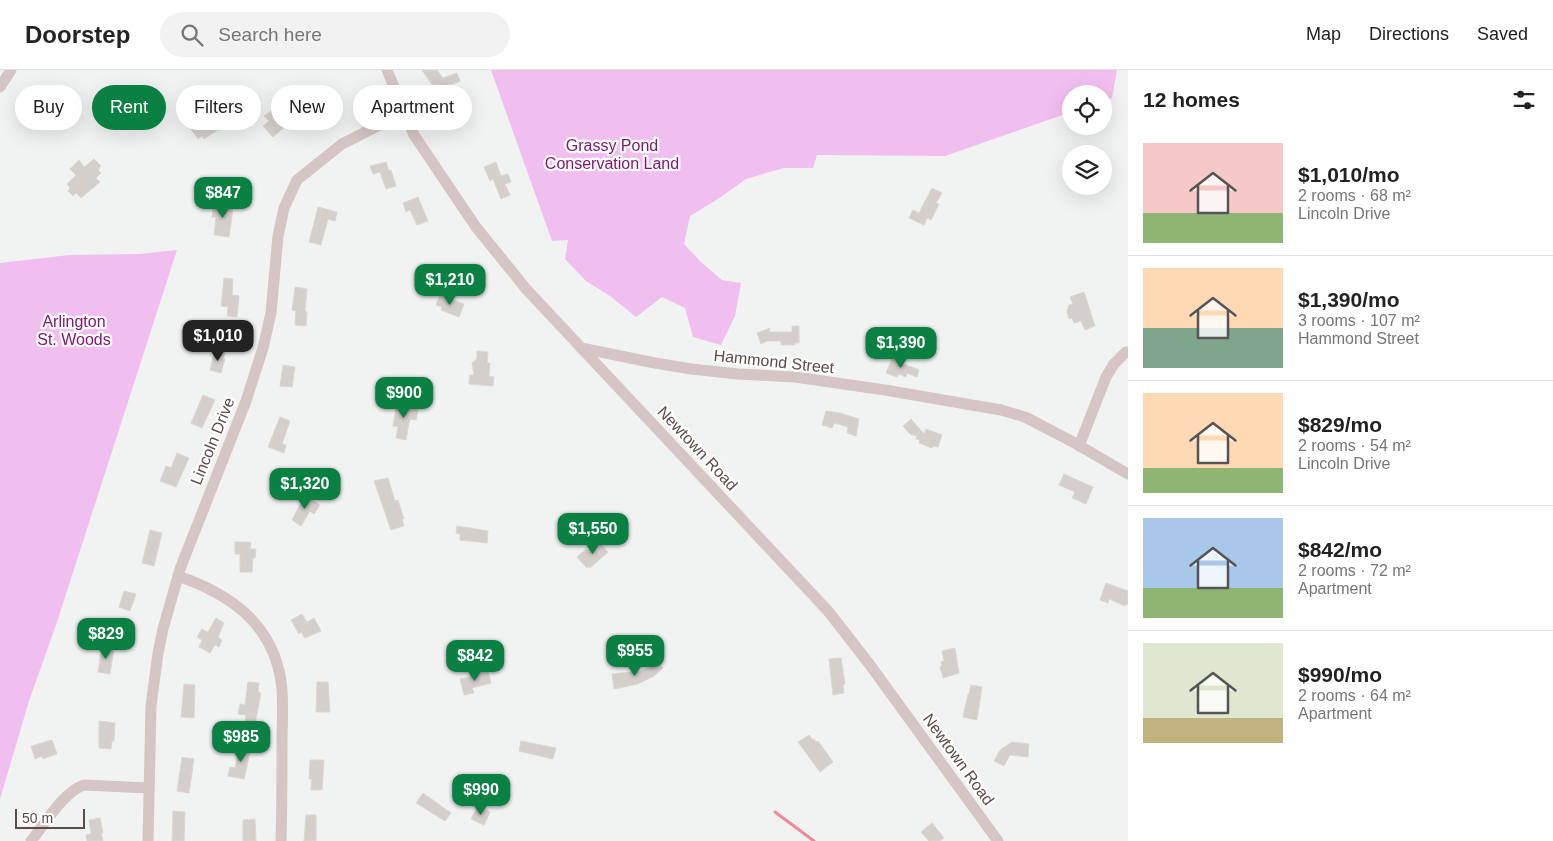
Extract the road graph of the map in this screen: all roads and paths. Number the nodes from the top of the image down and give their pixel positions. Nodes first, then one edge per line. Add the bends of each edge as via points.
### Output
1 (11, 70) edge
2 (387, 70) edge
3 (393, 85) edge
4 (0, 87) edge
5 (370, 130) edge
6 (412, 130) edge
7 (581, 348) junction
8 (1126, 352) dead end
9 (1079, 446) junction
10 (1128, 474) edge
11 (178, 576) junction
12 (148, 788) junction
13 (31, 841) edge
14 (148, 841) edge
15 (281, 841) edge
16 (998, 841) edge

1 - 4 street
2 - 3 street, Newtown Road
5 - 11 street, Lincoln Drive via 342,144 297,180 284,208 278,236 271,313 263,348 246,401
6 - 7 street, Newtown Road via 500,259
7 - 9 street, Hammond Street via 682,367 795,377 1001,410 1025,417
7 - 16 street, Newtown Road via 828,611
8 - 9 street via 1106,377
9 - 10 street, Hammond Street
11 - 12 street, Lincoln Drive via 158,653 151,706
11 - 15 street via 218,593 243,611 265,636 274,656 281,681
12 - 13 street via 79,786 70,792
12 - 14 street, Lincoln Drive

